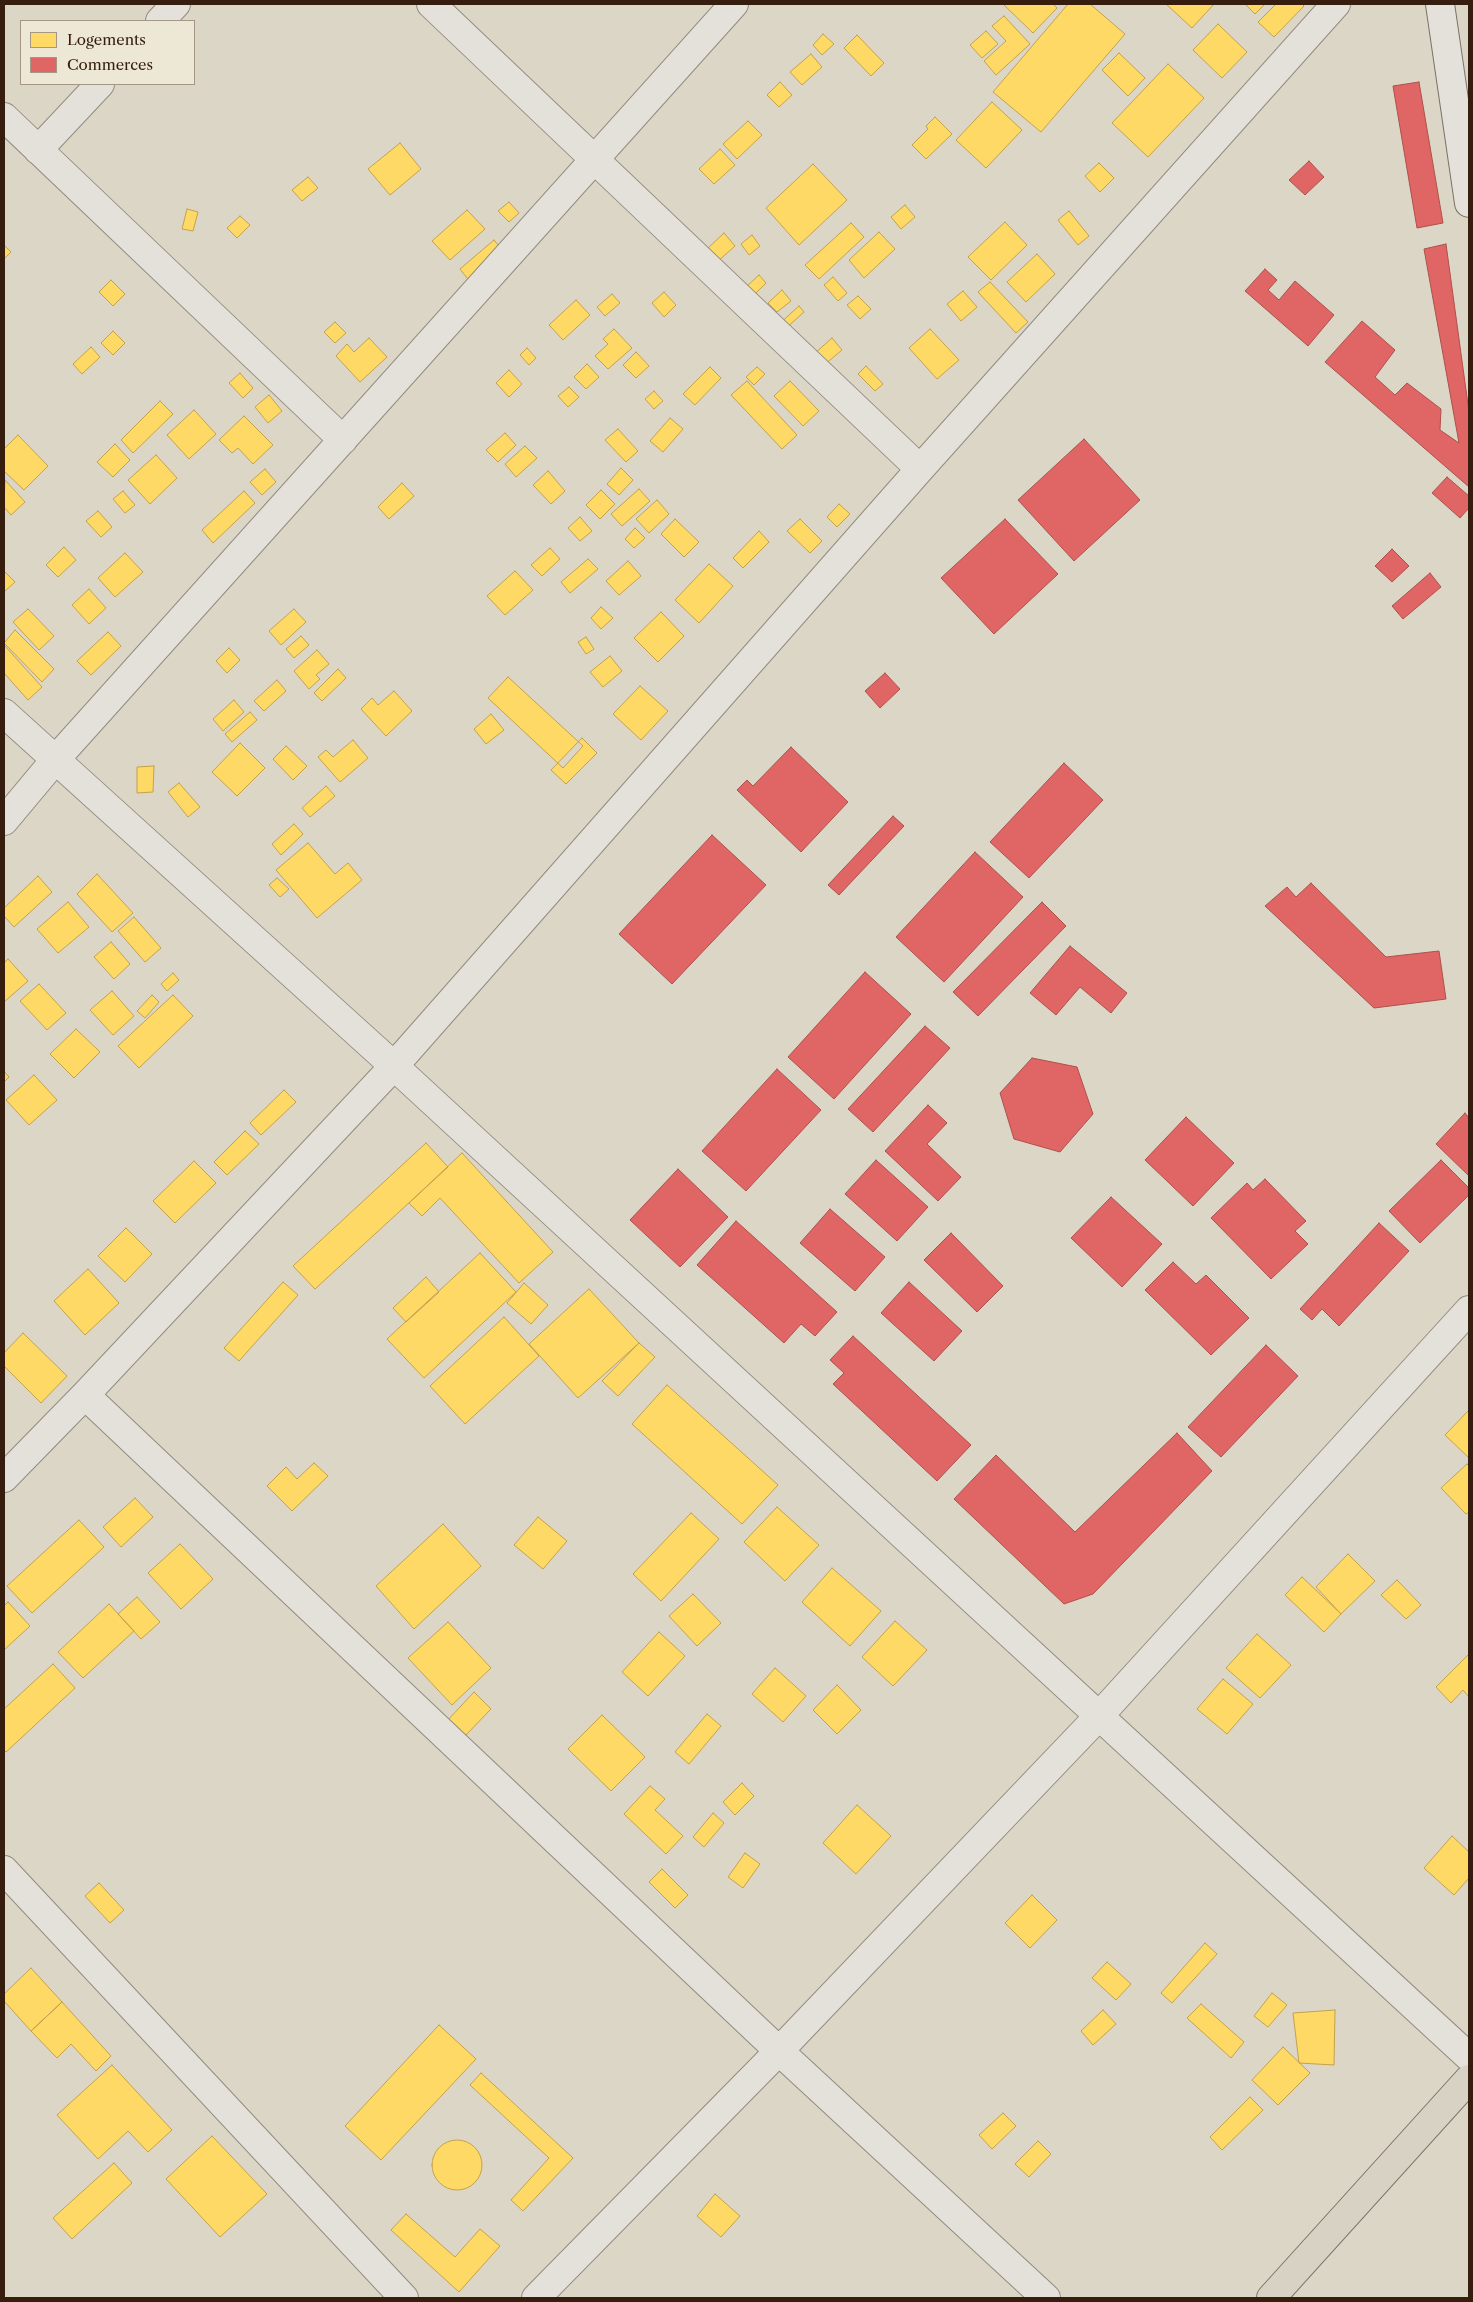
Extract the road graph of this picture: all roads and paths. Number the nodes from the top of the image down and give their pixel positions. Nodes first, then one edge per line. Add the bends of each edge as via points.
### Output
1 (176, 4) edge
2 (431, 4) edge
3 (734, 4) edge
4 (1336, 4) edge
5 (1440, 4) edge
6 (161, 20) edge
7 (99, 85) edge
8 (4, 117) edge
9 (38, 150) junction
10 (594, 158) junction
11 (1469, 204) edge
12 (343, 440) junction
13 (920, 469) junction
14 (4, 713) edge
15 (55, 760) junction
16 (4, 821) edge
17 (394, 1066) junction
18 (1469, 1310) edge
19 (85, 1395) junction
20 (4, 1478) edge
21 (1098, 1717) junction
22 (4, 1870) edge
23 (779, 2051) junction
24 (1469, 2057) edge
25 (1469, 2079) edge
26 (404, 2298) edge
27 (536, 2298) edge
28 (1046, 2298) edge
29 (1271, 2298) edge

1 - 6 street
2 - 10 street
3 - 10 street
4 - 13 street
5 - 11 street
7 - 9 street
8 - 9 street
9 - 12 street
10 - 12 street
10 - 13 street
12 - 15 street
13 - 17 street
14 - 15 street
15 - 16 street
15 - 17 street
17 - 19 street
17 - 21 street
18 - 21 street
19 - 20 street
19 - 23 street
21 - 23 street
21 - 24 street
22 - 26 street
23 - 27 street
23 - 28 street
25 - 29 highway

